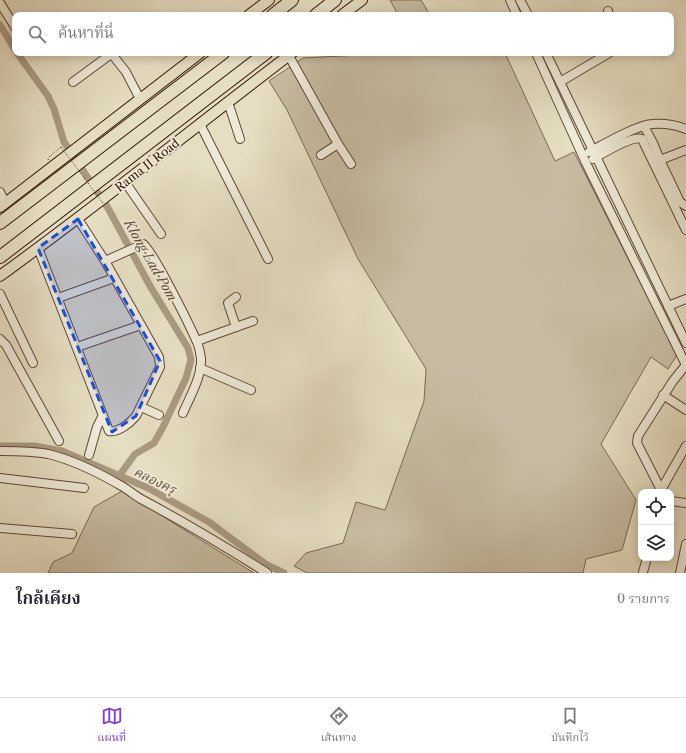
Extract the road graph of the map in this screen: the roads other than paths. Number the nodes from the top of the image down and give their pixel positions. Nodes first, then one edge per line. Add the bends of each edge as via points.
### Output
1 (269, 0) edge
2 (292, 0) edge
3 (335, 0) edge
4 (362, 0) edge
5 (510, 0) edge
6 (520, 0) edge
7 (0, 3) edge
8 (253, 12) edge
9 (276, 12) edge
10 (320, 12) edge
11 (346, 12) edge
12 (516, 12) edge
13 (526, 12) edge
14 (12, 22) edge
15 (107, 56) edge
16 (113, 56) edge
17 (196, 56) edge
18 (219, 56) edge
19 (262, 56) edge
20 (288, 56) edge
21 (292, 56) edge
22 (537, 56) edge
23 (547, 56) edge
24 (604, 56) edge
25 (73, 82) dead end
26 (560, 82) junction
27 (140, 99) junction
28 (228, 102) junction
29 (200, 124) junction
30 (644, 126) junction
31 (686, 129) edge
32 (240, 139) dead end
33 (338, 144) junction
34 (686, 150) edge
35 (594, 154) junction
36 (321, 156) dead end
37 (585, 159) junction
38 (660, 160) junction
39 (351, 164) dead end
40 (68, 171) junction
41 (125, 182) junction
42 (0, 192) edge
43 (3, 205) edge
44 (686, 206) edge
45 (683, 218) edge
46 (0, 219) edge
47 (78, 219) junction
48 (0, 223) edge
49 (686, 230) edge
50 (161, 234) dead end
51 (38, 248) junction
52 (0, 256) edge
53 (268, 258) dead end
54 (105, 262) junction
55 (0, 276) edge
56 (114, 278) junction
57 (0, 294) edge
58 (236, 297) dead end
59 (58, 298) junction
60 (686, 299) edge
61 (668, 306) junction
62 (253, 321) dead end
63 (141, 325) junction
64 (236, 327) junction
65 (0, 339) edge
66 (197, 341) junction
67 (686, 343) edge
68 (77, 347) junction
69 (33, 363) dead end
70 (686, 365) edge
71 (200, 368) junction
72 (250, 390) dead end
73 (663, 396) junction
74 (141, 407) junction
75 (686, 410) edge
76 (183, 413) dead end
77 (103, 415) junction
78 (159, 415) dead end
79 (59, 441) dead end
80 (686, 446) edge
81 (0, 451) edge
82 (89, 455) dead end
83 (0, 478) edge
84 (84, 488) dead end
85 (660, 489) edge
86 (662, 489) edge
87 (674, 501) edge
88 (686, 503) edge
89 (0, 528) edge
90 (72, 534) dead end
91 (686, 544) edge
92 (645, 561) edge
93 (643, 572) edge
94 (267, 573) edge
95 (680, 573) edge

1 - 8 main road
2 - 9 highway
3 - 10 highway
4 - 11 main road
5 - 12 street
6 - 13 street
7 - 14 street
15 - 25 street
16 - 27 street via 126,72
17 - 27 main road
18 - 40 highway
19 - 52 highway, Rama II Road
20 - 28 main road, Rama II Road
21 - 33 street
22 - 37 street
23 - 26 street
24 - 26 street
26 - 35 street
27 - 43 main road
28 - 29 main road, Rama II Road
28 - 32 street
29 - 41 main road, Rama II Road
29 - 53 street
30 - 31 street via 661,124
30 - 35 street
30 - 38 street
33 - 36 street
33 - 39 street
34 - 38 street
35 - 37 street
35 - 45 street via 640,138
35 - 61 street
37 - 70 street
38 - 44 street via 680,202
40 - 46 highway
40 - 48 highway
41 - 47 main road, Rama II Road
41 - 50 street
42 - 43 street
45 - 49 street
47 - 51 main road, Rama II Road
47 - 54 street
51 - 55 main road, Rama II Road
51 - 59 street
54 - 56 street
54 - 66 street via 136,246 145,245
56 - 59 street
56 - 63 street
57 - 69 street
58 - 64 street via 228,303
59 - 68 street
60 - 61 street
61 - 67 street
62 - 64 street
63 - 68 street
63 - 74 street via 159,357 160,367
64 - 66 street
65 - 79 street via 6,345
66 - 71 street via 201,358
68 - 77 street
70 - 73 street
71 - 72 street
71 - 76 street
73 - 75 street
73 - 85 street via 637,440
74 - 77 street via 131,422 112,432 109,431
74 - 78 street
77 - 82 street
80 - 86 street
81 - 94 street via 49,454 86,468 119,484
83 - 84 street
87 - 88 street
89 - 90 street
91 - 95 street
92 - 93 street

